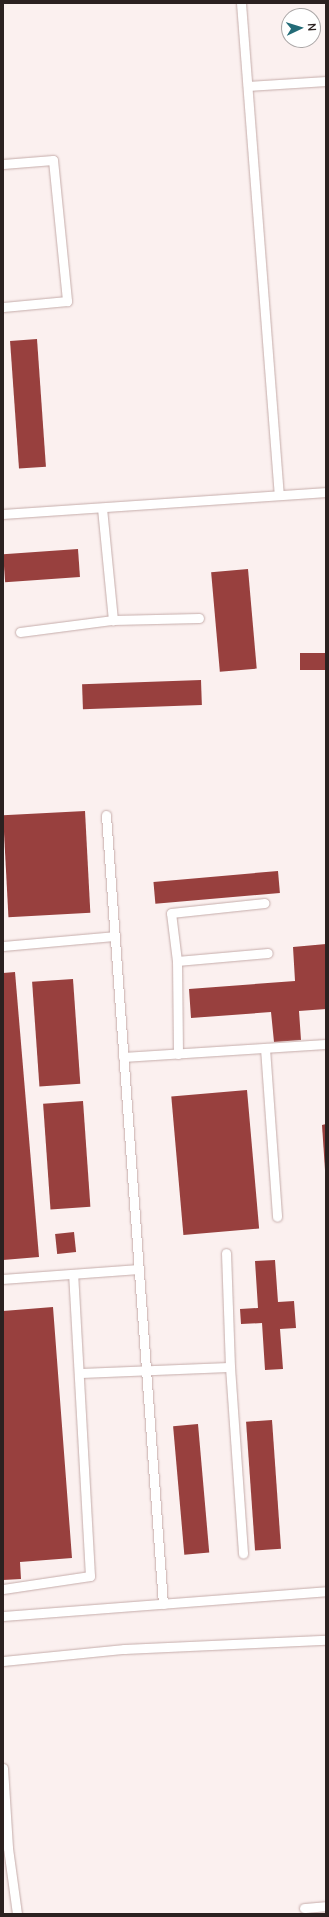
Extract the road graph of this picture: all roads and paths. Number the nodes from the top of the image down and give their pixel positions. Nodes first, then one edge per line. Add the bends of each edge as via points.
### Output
1 (241, 3) edge
2 (326, 81) edge
3 (248, 86) junction
4 (3, 164) edge
5 (3, 307) edge
6 (326, 492) edge
7 (280, 495) junction
8 (102, 508) junction
9 (3, 514) edge
10 (199, 618) dead end
11 (113, 620) junction
12 (20, 632) dead end
13 (106, 815) dead end
14 (264, 903) dead end
15 (114, 936) junction
16 (3, 946) edge
17 (268, 953) dead end
18 (177, 961) junction
19 (326, 1044) edge
20 (265, 1048) junction
21 (178, 1054) junction
22 (123, 1057) junction
23 (277, 1217) dead end
24 (226, 1253) dead end
25 (138, 1269) junction
26 (73, 1274) junction
27 (3, 1279) edge
28 (230, 1367) junction
29 (146, 1370) junction
30 (79, 1373) junction
31 (243, 1554) dead end
32 (3, 1589) edge
33 (326, 1591) edge
34 (163, 1604) junction
35 (3, 1616) edge
36 (326, 1640) edge
37 (3, 1661) edge
38 (3, 1768) edge
39 (5, 1849) edge
40 (326, 1906) edge
41 (304, 1908) dead end
42 (17, 1914) edge

1 - 3 lane
2 - 3 lane
3 - 7 lane
4 - 5 lane via 54,160 67,301
6 - 7 lane
7 - 8 lane
8 - 9 lane
8 - 11 lane
10 - 11 lane
11 - 12 lane
13 - 15 lane
14 - 18 lane via 171,913
15 - 16 lane
15 - 22 lane
17 - 18 lane
18 - 21 lane
19 - 20 lane
20 - 21 lane
20 - 23 lane
21 - 22 lane
22 - 25 lane
24 - 28 lane
25 - 26 lane
25 - 29 lane
26 - 27 lane
26 - 30 lane
28 - 29 lane
28 - 31 lane
29 - 30 lane
29 - 34 lane
30 - 32 lane via 90,1576
33 - 34 lane
34 - 35 lane
36 - 37 lane via 124,1649
38 - 39 lane
39 - 42 lane
40 - 41 lane

